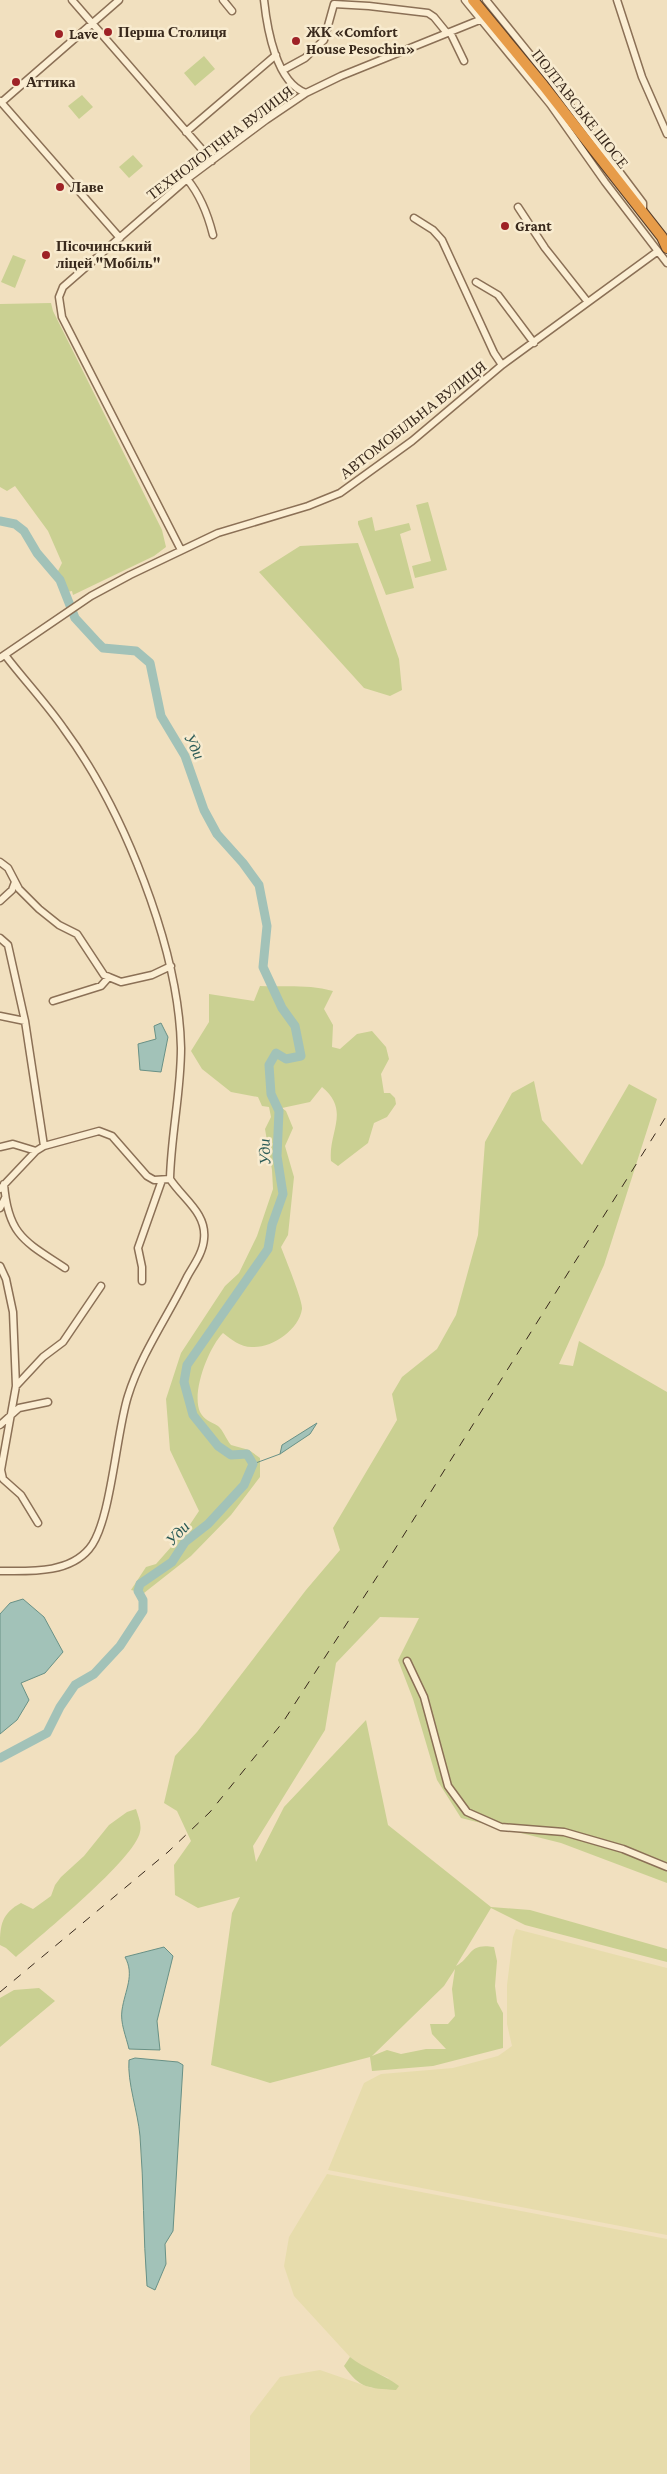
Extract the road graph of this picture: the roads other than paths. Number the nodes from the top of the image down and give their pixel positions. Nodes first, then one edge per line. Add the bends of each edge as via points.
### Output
1 (72, 0) edge
2 (119, 0) edge
3 (223, 0) edge
4 (264, 0) edge
5 (465, 0) edge
6 (473, 0) edge
7 (486, 0) edge
8 (617, 0) edge
9 (232, 11) dead end
10 (484, 18) junction
11 (92, 23) junction
12 (448, 33) junction
13 (276, 55) junction
14 (464, 60) dead end
15 (283, 70) junction
16 (306, 93) junction
17 (1, 101) edge
18 (186, 132) junction
19 (667, 134) edge
20 (212, 161) junction
21 (187, 179) junction
22 (518, 207) dead end
23 (643, 213) junction
24 (414, 218) dead end
25 (213, 236) dead end
26 (665, 237) edge
27 (120, 238) junction
28 (663, 249) edge
29 (667, 263) edge
30 (476, 282) dead end
31 (587, 301) junction
32 (534, 343) junction
33 (502, 365) junction
34 (181, 550) junction
35 (2, 657) edge
36 (0, 862) edge
37 (14, 882) junction
38 (0, 901) edge
39 (0, 938) edge
40 (171, 966) junction
41 (109, 977) junction
42 (53, 1001) dead end
43 (0, 1016) edge
44 (25, 1021) junction
45 (44, 1146) junction
46 (0, 1147) edge
47 (36, 1151) junction
48 (170, 1179) junction
49 (162, 1180) junction
50 (2, 1187) edge
51 (5, 1198) junction
52 (0, 1208) edge
53 (0, 1266) edge
54 (65, 1268) dead end
55 (142, 1281) dead end
56 (101, 1286) dead end
57 (16, 1386) junction
58 (48, 1402) dead end
59 (12, 1412) junction
60 (0, 1425) edge
61 (0, 1470) edge
62 (38, 1523) dead end
63 (0, 1571) edge
64 (406, 1661) dead end
65 (667, 1867) edge

1 - 11 street
2 - 11 street
3 - 9 street
4 - 13 street via 266,22
5 - 10 street
6 - 10 highway, ПОЛТАВСЬКЕ ШОСЕ
7 - 23 street via 643,204
8 - 19 street via 642,78
10 - 12 street, ТЕХНОЛОГІЧНА ВУЛИЦЯ
10 - 23 highway, ПОЛТАВСЬКЕ ШОСЕ via 543,85
10 - 28 street via 605,182
11 - 17 street
11 - 18 street
12 - 14 street
12 - 15 street via 428,13 334,4 323,42 303,60
12 - 16 street, ТЕХНОЛОГІЧНА ВУЛИЦЯ
13 - 15 street
13 - 18 street
15 - 16 street via 297,90
16 - 20 street, ТЕХНОЛОГІЧНА ВУЛИЦЯ
17 - 27 street
18 - 20 street
20 - 21 street, ТЕХНОЛОГІЧНА ВУЛИЦЯ
21 - 25 street via 209,216
21 - 27 street, ТЕХНОЛОГІЧНА ВУЛИЦЯ
22 - 31 street
23 - 26 highway, ПОЛТАВСЬКЕ ШОСЕ
24 - 33 street, АВТОМОБІЛЬНА ВУЛИЦЯ via 442,240
26 - 28 highway, ПОЛТАВСЬКЕ ШОСЕ
27 - 34 street, ТЕХНОЛОГІЧНА ВУЛИЦЯ via 63,287 59,306
28 - 29 street
28 - 31 street, АВТОМОБІЛЬНА ВУЛИЦЯ
30 - 32 street via 498,295
31 - 32 street, АВТОМОБІЛЬНА ВУЛИЦЯ
32 - 33 street, АВТОМОБІЛЬНА ВУЛИЦЯ
33 - 34 street, АВТОМОБІЛЬНА ВУЛИЦЯ via 412,441 340,493 218,533
34 - 35 street, АВТОМОБІЛЬНА ВУЛИЦЯ via 91,596
35 - 40 street via 64,728 120,825 154,911
36 - 37 street via 8,868
37 - 38 street via 12,890
37 - 41 street via 47,916 77,934 104,975
39 - 44 street via 8,945
40 - 41 street via 152,975 121,982
40 - 48 street via 181,1046
41 - 42 street via 101,986
43 - 44 street
44 - 45 street
45 - 47 street
45 - 49 street via 99,1131 112,1136 148,1176
46 - 47 street via 13,1144
47 - 50 street
48 - 49 street
48 - 63 street via 199,1214 204,1240 136,1373 125,1406 95,1541 80,1557 58,1568
49 - 55 street via 138,1248
50 - 51 street
51 - 52 street
51 - 54 street via 18,1235
53 - 57 street via 13,1312
56 - 57 street via 63,1342
57 - 59 street
58 - 59 street
59 - 60 street
59 - 61 street
61 - 62 street via 3,1479 21,1495
64 - 65 street via 424,1697 448,1786 467,1812 501,1827 564,1832 623,1849

